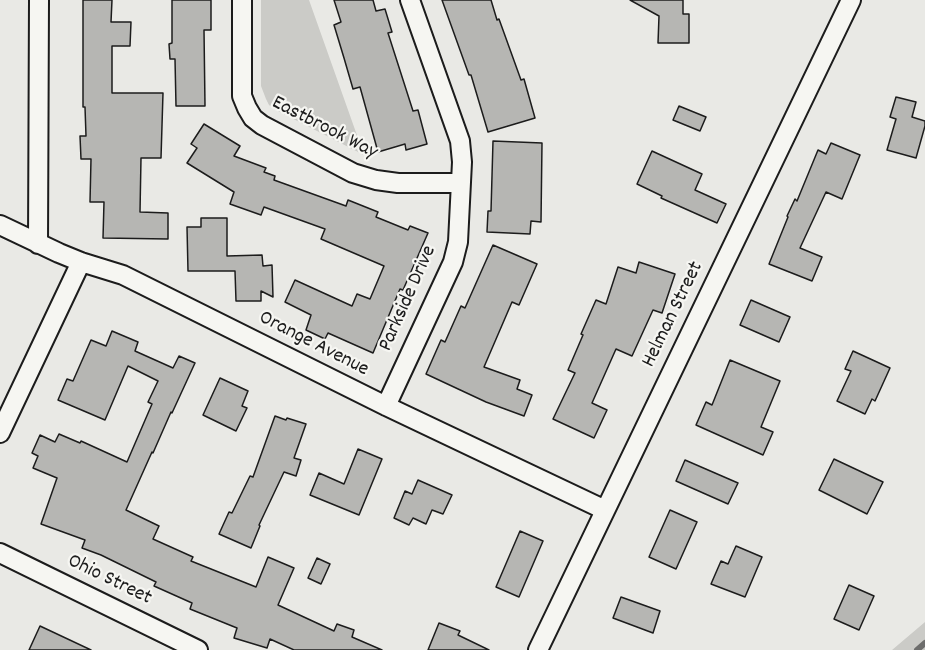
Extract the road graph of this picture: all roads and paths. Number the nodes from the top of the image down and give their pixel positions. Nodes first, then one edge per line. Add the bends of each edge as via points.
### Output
1 (39, 0) edge
2 (242, 0) edge
3 (410, 0) edge
4 (851, 0) edge
5 (460, 183) junction
6 (0, 225) edge
7 (38, 244) junction
8 (81, 262) junction
9 (386, 406) junction
10 (0, 434) edge
11 (605, 510) junction
12 (0, 553) edge
13 (198, 650) edge
14 (538, 650) edge

1 - 7 street
2 - 5 street, Eastbrook Way via 242,96 253,118 353,173 398,183
3 - 5 street, Parkside Drive via 460,141
4 - 11 street, Helman Street
5 - 9 street, Parkside Drive via 458,242 453,262
6 - 7 street, Orange Avenue
7 - 8 street, Orange Avenue
8 - 9 street, Orange Avenue via 123,275
8 - 10 street
9 - 11 street, Orange Avenue
11 - 14 street, Helman Street
12 - 13 street, Ohio Street

